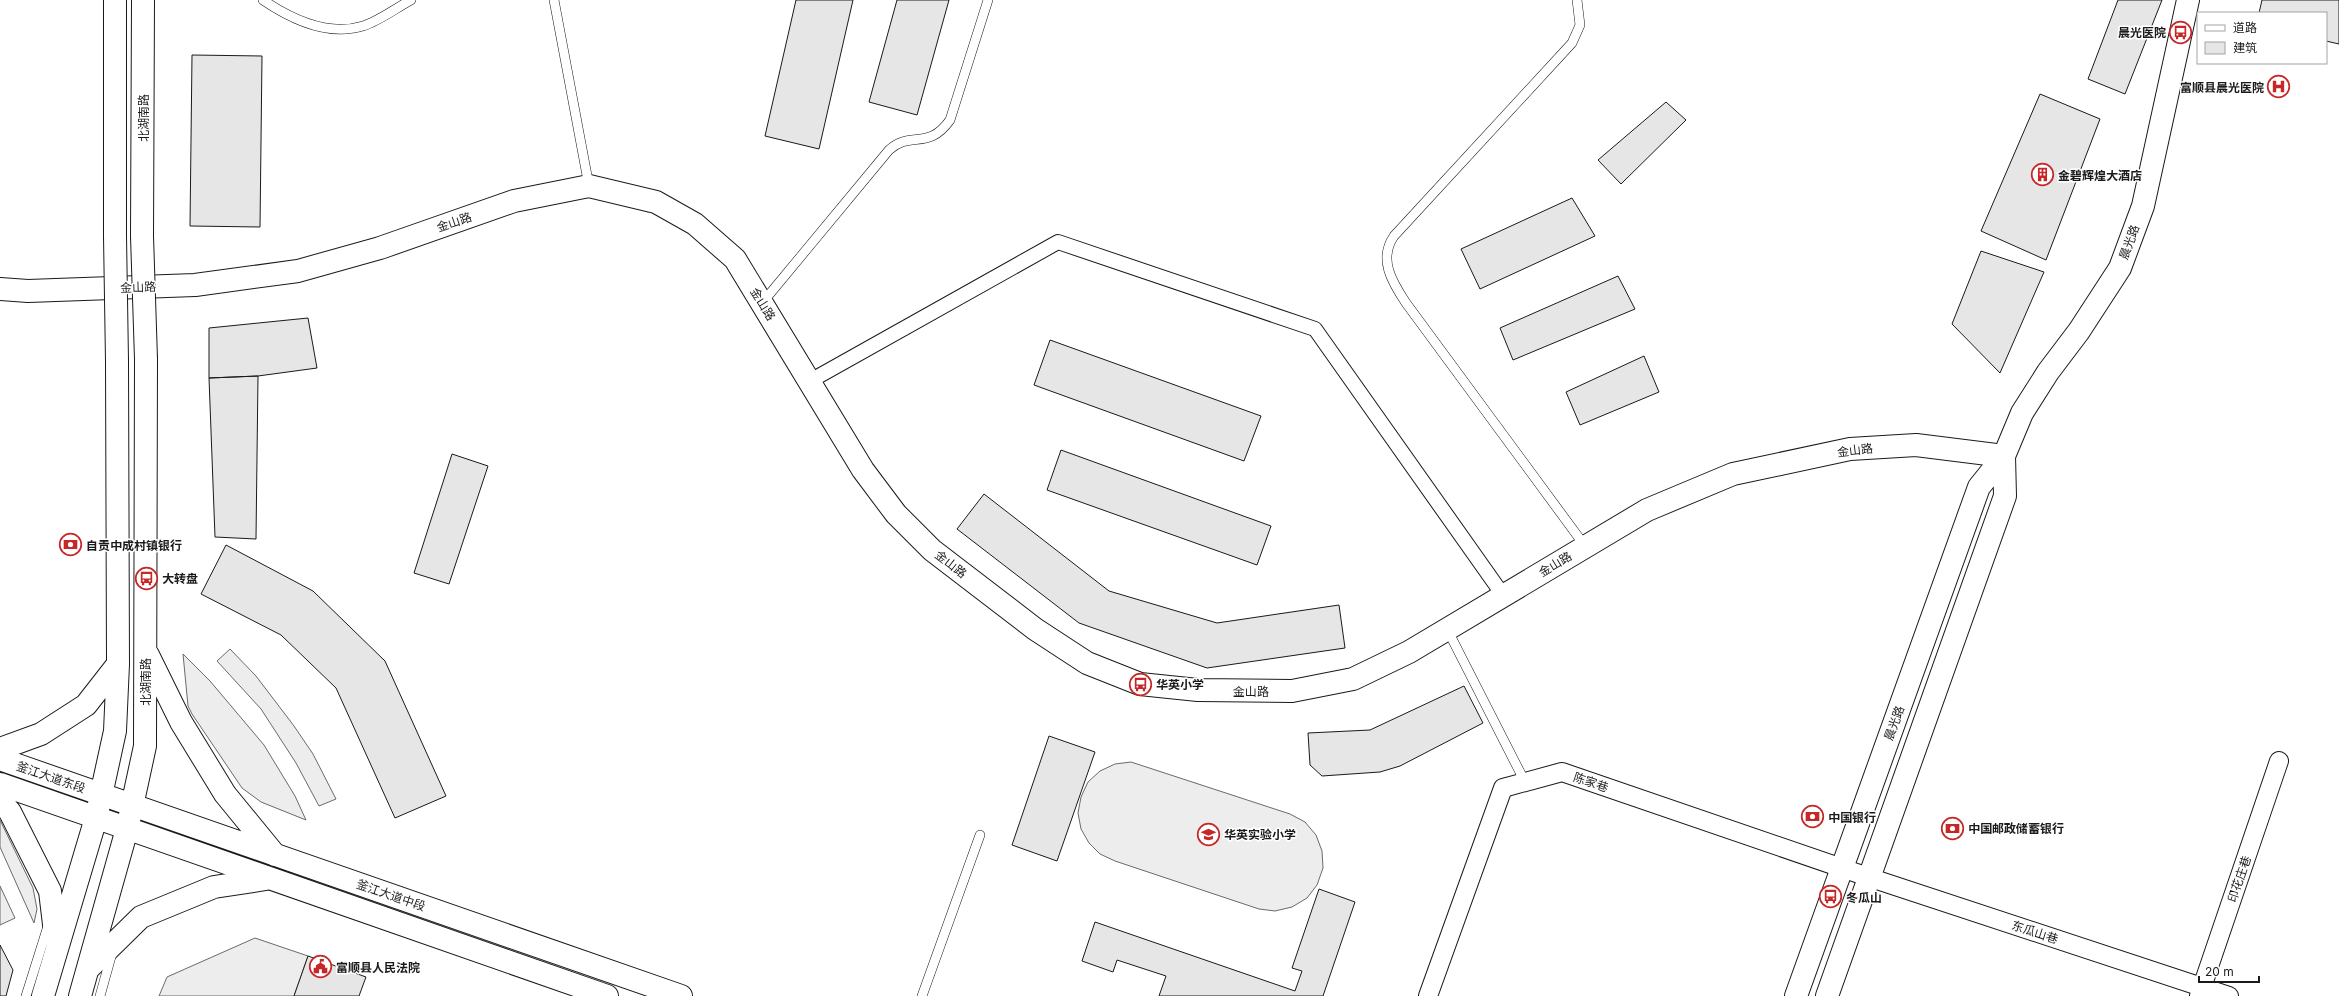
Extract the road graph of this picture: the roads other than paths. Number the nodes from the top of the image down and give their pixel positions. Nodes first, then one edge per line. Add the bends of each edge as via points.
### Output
1 (115, 0) edge
2 (144, 0) edge
3 (262, 0) edge
4 (411, 0) edge
5 (988, 0) edge
6 (1577, 0) edge
7 (2188, 0) edge
8 (554, 1) edge
9 (589, 186) junction
10 (0, 289) edge
11 (763, 302) junction
12 (810, 381) junction
13 (2004, 456) junction
14 (1585, 546) junction
15 (1503, 595) junction
16 (1447, 629) junction
17 (145, 650) junction
18 (118, 664) junction
19 (0, 749) edge
20 (0, 759) edge
21 (2279, 761) dead end
22 (1525, 782) junction
23 (0, 784) edge
24 (102, 795) junction
25 (0, 800) edge
26 (133, 806) junction
27 (96, 818) junction
28 (127, 829) junction
29 (980, 835) dead end
30 (276, 855) junction
31 (1842, 868) junction
32 (1871, 878) junction
33 (270, 879) junction
34 (52, 913) junction
35 (116, 942) junction
36 (57, 950) junction
37 (88, 970) junction
38 (2200, 991) edge
39 (26, 996) edge
40 (43, 996) edge
41 (80, 996) edge
42 (100, 996) edge
43 (607, 996) edge
44 (681, 996) edge
45 (922, 996) edge
46 (1428, 996) edge
47 (1796, 996) edge
48 (1826, 996) edge
49 (2229, 996) edge

1 - 18 main road, bridge via 114,236
2 - 17 main road, 北湖南路, bridge via 142,236 146,359
3 - 4 lane via 283,14 326,30 362,26
5 - 11 lane via 950,120 944,130 936,136 896,143
6 - 14 lane via 1580,25 1572,43 1394,236 1388,244 1385,258 1394,284 1406,303
7 - 13 main road, 晨光路 via 2143,206 2120,268 2022,413
8 - 9 lane
9 - 10 main road, 金山路 via 514,201 380,248 298,270 195,285 28,291
9 - 11 main road, 金山路 via 656,202 695,224 735,259
11 - 12 main road, 金山路
12 - 15 street via 1058,242 1315,329
12 - 16 main road, 金山路 via 863,470 896,514 932,550 1035,629 1087,663 1140,684 1198,690 1292,691 1353,679 1409,652
13 - 14 main road, 金山路 via 1916,445 1850,449 1733,474 1647,510
13 - 31 main road, 晨光路 via 1980,487
13 - 32 main road, 晨光路 via 2005,496
14 - 15 main road, 金山路
15 - 16 main road, 金山路
16 - 22 lane
17 - 26 main road, 北湖南路 via 145,746
17 - 30 main road via 181,722 225,794
18 - 19 main road via 86,705 42,734
18 - 24 main road via 115,731
20 - 24 main road, 釜江大道东段
21 - 38 street, 印花庄巷
22 - 31 street, 陈家巷 via 1562,772
22 - 46 street, 陈家巷 via 1503,788
23 - 27 main road, 釜江大道东段
24 - 26 main road, 釜江大道中段
24 - 27 main road
25 - 34 main road via 10,812 50,891
26 - 28 main road, 北湖南路
26 - 30 main road, 釜江大道中段
27 - 28 main road, 釜江大道中段
27 - 36 main road
28 - 33 main road, 釜江大道中段
28 - 37 main road, 北湖南路
29 - 45 lane
30 - 44 main road, 釜江大道中段
31 - 32 street, 东瓜山巷
31 - 47 main road, 晨光路
32 - 38 street, 东瓜山巷
32 - 48 main road, 晨光路
33 - 35 main road via 214,887 141,917
33 - 43 main road, 釜江大道中段
34 - 36 main road
34 - 39 lane
35 - 37 main road
35 - 42 lane
36 - 40 main road
37 - 41 main road, 北湖南路
38 - 49 street, 东瓜山巷

